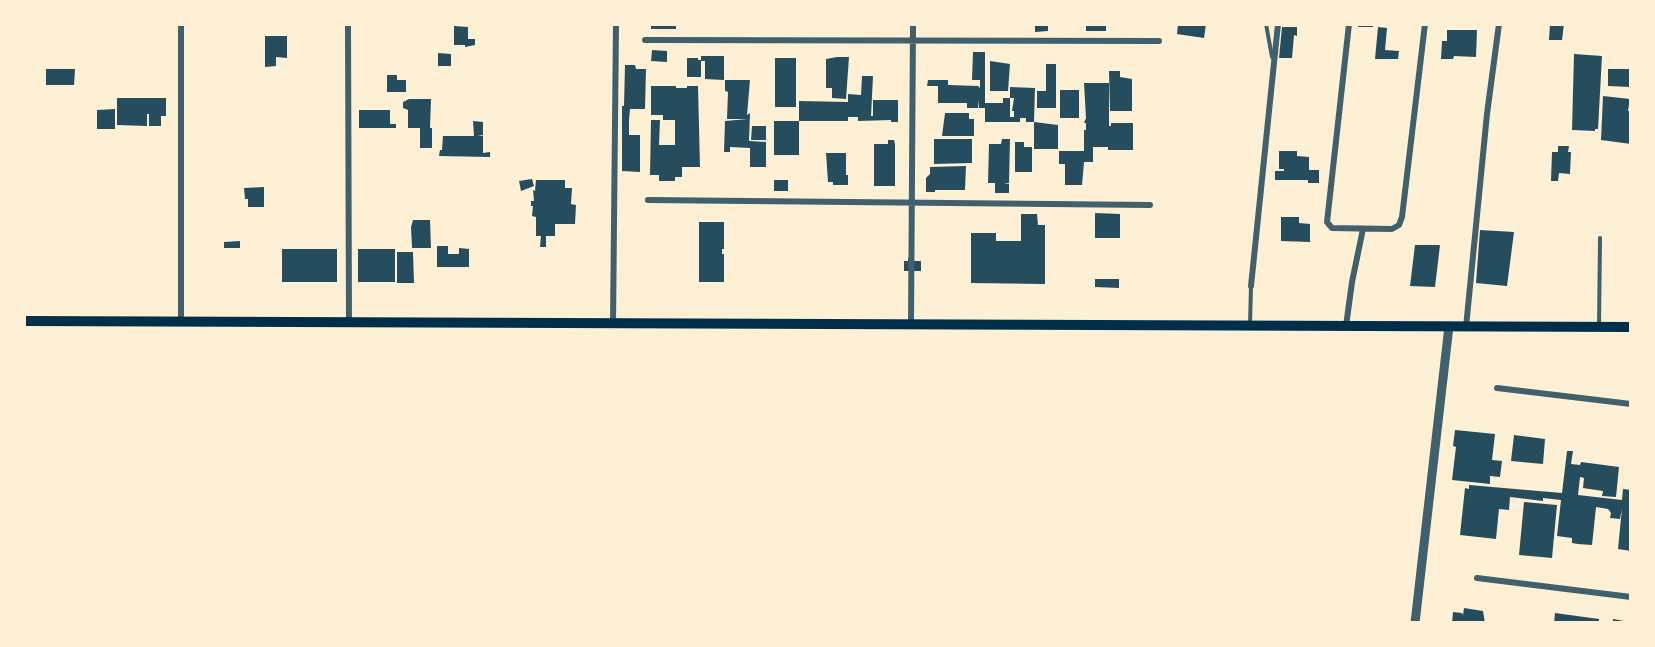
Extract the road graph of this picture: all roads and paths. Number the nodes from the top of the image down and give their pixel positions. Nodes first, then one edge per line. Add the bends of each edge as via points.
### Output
1 (181, 24) edge
2 (348, 24) edge
3 (616, 24) edge
4 (913, 24) edge
5 (1266, 24) edge
6 (1278, 24) edge
7 (1349, 24) edge
8 (1425, 24) edge
9 (1499, 24) edge
10 (645, 40) dead end
11 (913, 40) junction
12 (1159, 41) dead end
13 (1274, 64) junction
14 (648, 200) dead end
15 (912, 202) junction
16 (1150, 205) dead end
17 (1363, 229) junction
18 (1600, 238) dead end
19 (1251, 286) joint
20 (24, 321) edge
21 (181, 321) junction
22 (348, 322) junction
23 (613, 323) junction
24 (911, 324) junction
25 (1250, 326) junction
26 (1346, 326) junction
27 (1449, 326) junction
28 (1466, 327) junction
29 (1599, 327) junction
30 (1631, 327) edge
31 (1497, 388) dead end
32 (1631, 404) edge
33 (1477, 579) dead end
34 (1631, 597) edge
35 (1415, 623) edge

1 - 21 street
2 - 22 street
3 - 23 street
4 - 11 street
5 - 13 lane
6 - 13 street
7 - 17 street via 1328,222 1332,228
8 - 17 street via 1402,217 1392,229
9 - 28 street
10 - 11 street
11 - 12 street
11 - 15 street
13 - 19 street
14 - 15 street
15 - 16 street
15 - 24 street
17 - 26 street
18 - 29 lane
19 - 25 lane
20 - 21 main road
21 - 22 main road
22 - 23 main road
23 - 24 main road
24 - 25 main road
25 - 26 main road
26 - 27 main road
27 - 28 main road
27 - 35 street
28 - 29 main road
29 - 30 main road
31 - 32 street
33 - 34 street

